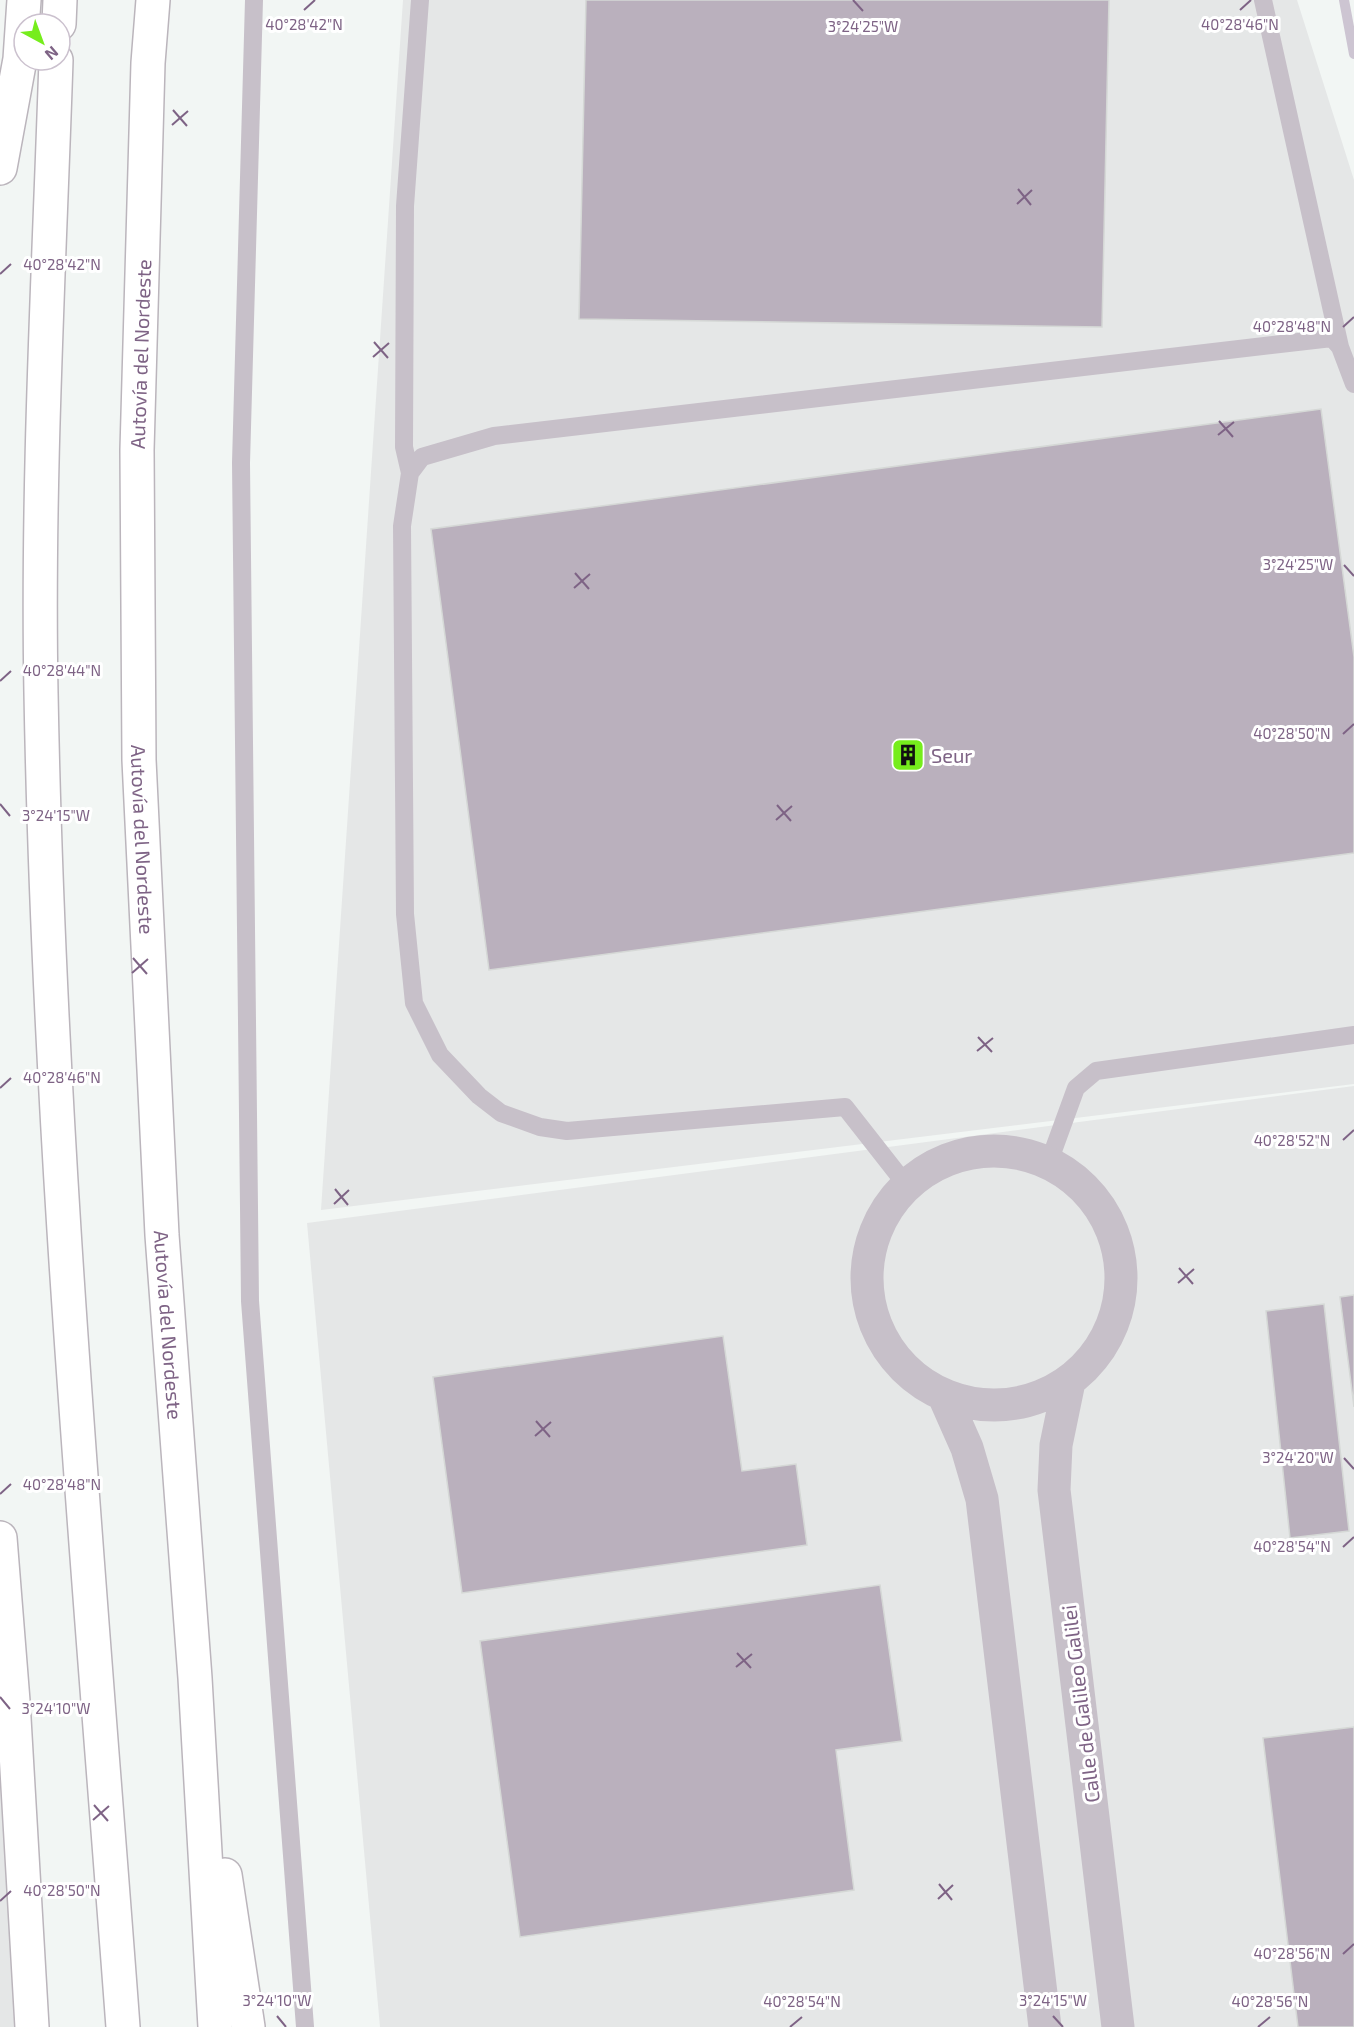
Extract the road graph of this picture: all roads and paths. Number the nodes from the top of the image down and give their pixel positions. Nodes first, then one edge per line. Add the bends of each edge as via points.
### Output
1 (24, 0) edge
2 (153, 0) edge
3 (254, 0) edge
4 (420, 0) edge
5 (1263, 0) edge
6 (56, 72) edge
7 (0, 168) edge
8 (1340, 346) junction
9 (1354, 384) edge
10 (410, 473) junction
11 (1354, 1035) edge
12 (1049, 1162) junction
13 (907, 1186) junction
14 (1069, 1382) junction
15 (944, 1396) junction
16 (0, 1538) edge
17 (195, 1678) junction
18 (32, 2027) edge
19 (123, 2027) edge
20 (215, 2027) edge
21 (248, 2027) edge
22 (305, 2027) edge
23 (1045, 2027) edge
24 (1118, 2027) edge

1 - 7 highway via 20,59
2 - 17 highway, Autovía del Nordeste via 137,450 139,760 162,1235
3 - 22 lane via 241,464 250,1301
4 - 10 lane via 405,206 404,447
5 - 8 lane
6 - 19 highway via 42,464 45,840 70,1337
8 - 9 lane
8 - 10 lane via 1332,338 494,436 422,457
10 - 13 lane via 402,526 405,914 414,1003 440,1055 501,1113 540,1127 567,1131 845,1107
11 - 12 lane via 1096,1071 1076,1088
12 - 13 street via 1009,1151 969,1153 933,1166
12 - 14 street via 1092,1195 1115,1235 1122,1276 1113,1327 1094,1359
13 - 15 street via 883,1215 868,1259 868,1300 882,1339 907,1372
14 - 15 street via 1026,1402 986,1406
14 - 24 street, Calle de Galileo Galilei via 1056,1444 1054,1490
15 - 23 street via 967,1448 982,1499
16 - 18 highway via 14,1701
17 - 20 highway
17 - 21 highway

